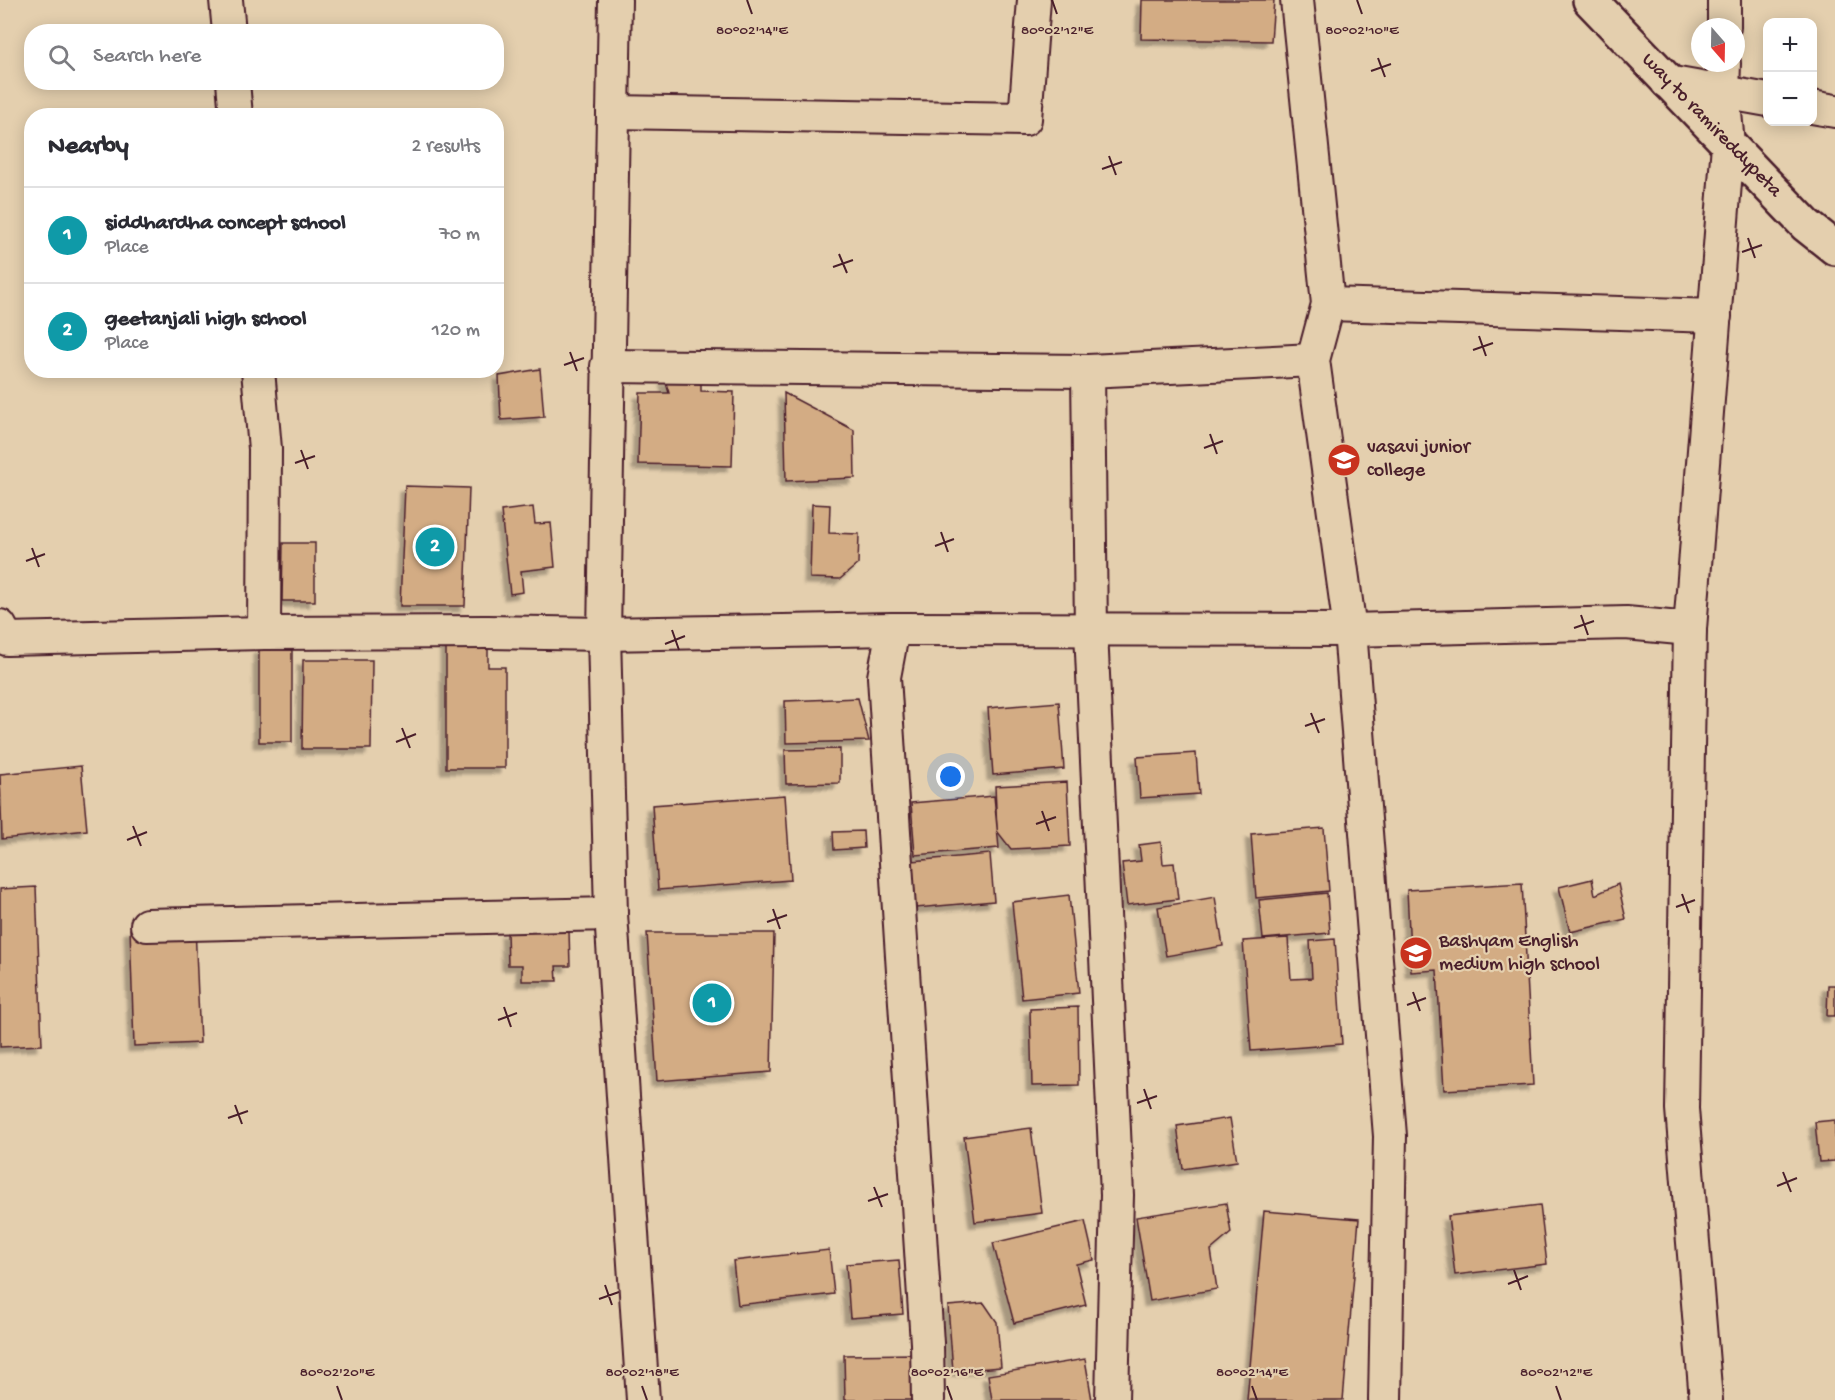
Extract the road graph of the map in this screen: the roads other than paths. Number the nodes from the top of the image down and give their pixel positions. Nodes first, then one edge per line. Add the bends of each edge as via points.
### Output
1 (226, 0) edge
2 (615, 0) edge
3 (1034, 0) edge
4 (1297, 0) edge
5 (1590, 0) edge
6 (1724, 0) edge
7 (1724, 18) edge
8 (228, 24) edge
9 (1723, 77) edge
10 (1667, 82) junction
11 (234, 90) edge
12 (1763, 98) edge
13 (235, 108) edge
14 (1817, 108) edge
15 (1835, 111) edge
16 (613, 112) junction
17 (1728, 144) junction
18 (1835, 249) edge
19 (1328, 304) junction
20 (1715, 316) junction
21 (1313, 360) junction
22 (607, 366) junction
23 (1088, 371) junction
24 (259, 378) edge
25 (0, 626) edge
26 (893, 629) junction
27 (1690, 629) junction
28 (1350, 630) junction
29 (1091, 631) junction
30 (264, 633) junction
31 (604, 634) junction
32 (611, 914) junction
33 (147, 925) dead end
34 (643, 1400) edge
35 (928, 1400) edge
36 (1112, 1400) edge
37 (1385, 1400) edge
38 (1706, 1400) edge

1 - 8 street
2 - 16 street
3 - 16 street via 1026,119
4 - 19 street
5 - 10 street, way to ramireddypeta
6 - 7 street
9 - 10 street
9 - 12 street
9 - 17 street
10 - 17 street, way to ramireddypeta
11 - 13 street
14 - 15 street
16 - 22 street
17 - 18 street, way to ramireddypeta via 1806,225
17 - 20 street
19 - 20 street
19 - 21 street
20 - 27 street
21 - 23 street
21 - 28 street
22 - 23 street
22 - 31 street
23 - 29 street
24 - 30 street via 265,448
25 - 30 street via 7,639
26 - 29 street
26 - 31 street
26 - 35 street via 884,677
27 - 28 street via 1626,623
27 - 38 street via 1682,1109
28 - 29 street
28 - 37 street via 1390,1136
29 - 36 street via 1117,1195
30 - 31 street
31 - 32 street
32 - 33 street
32 - 34 street

